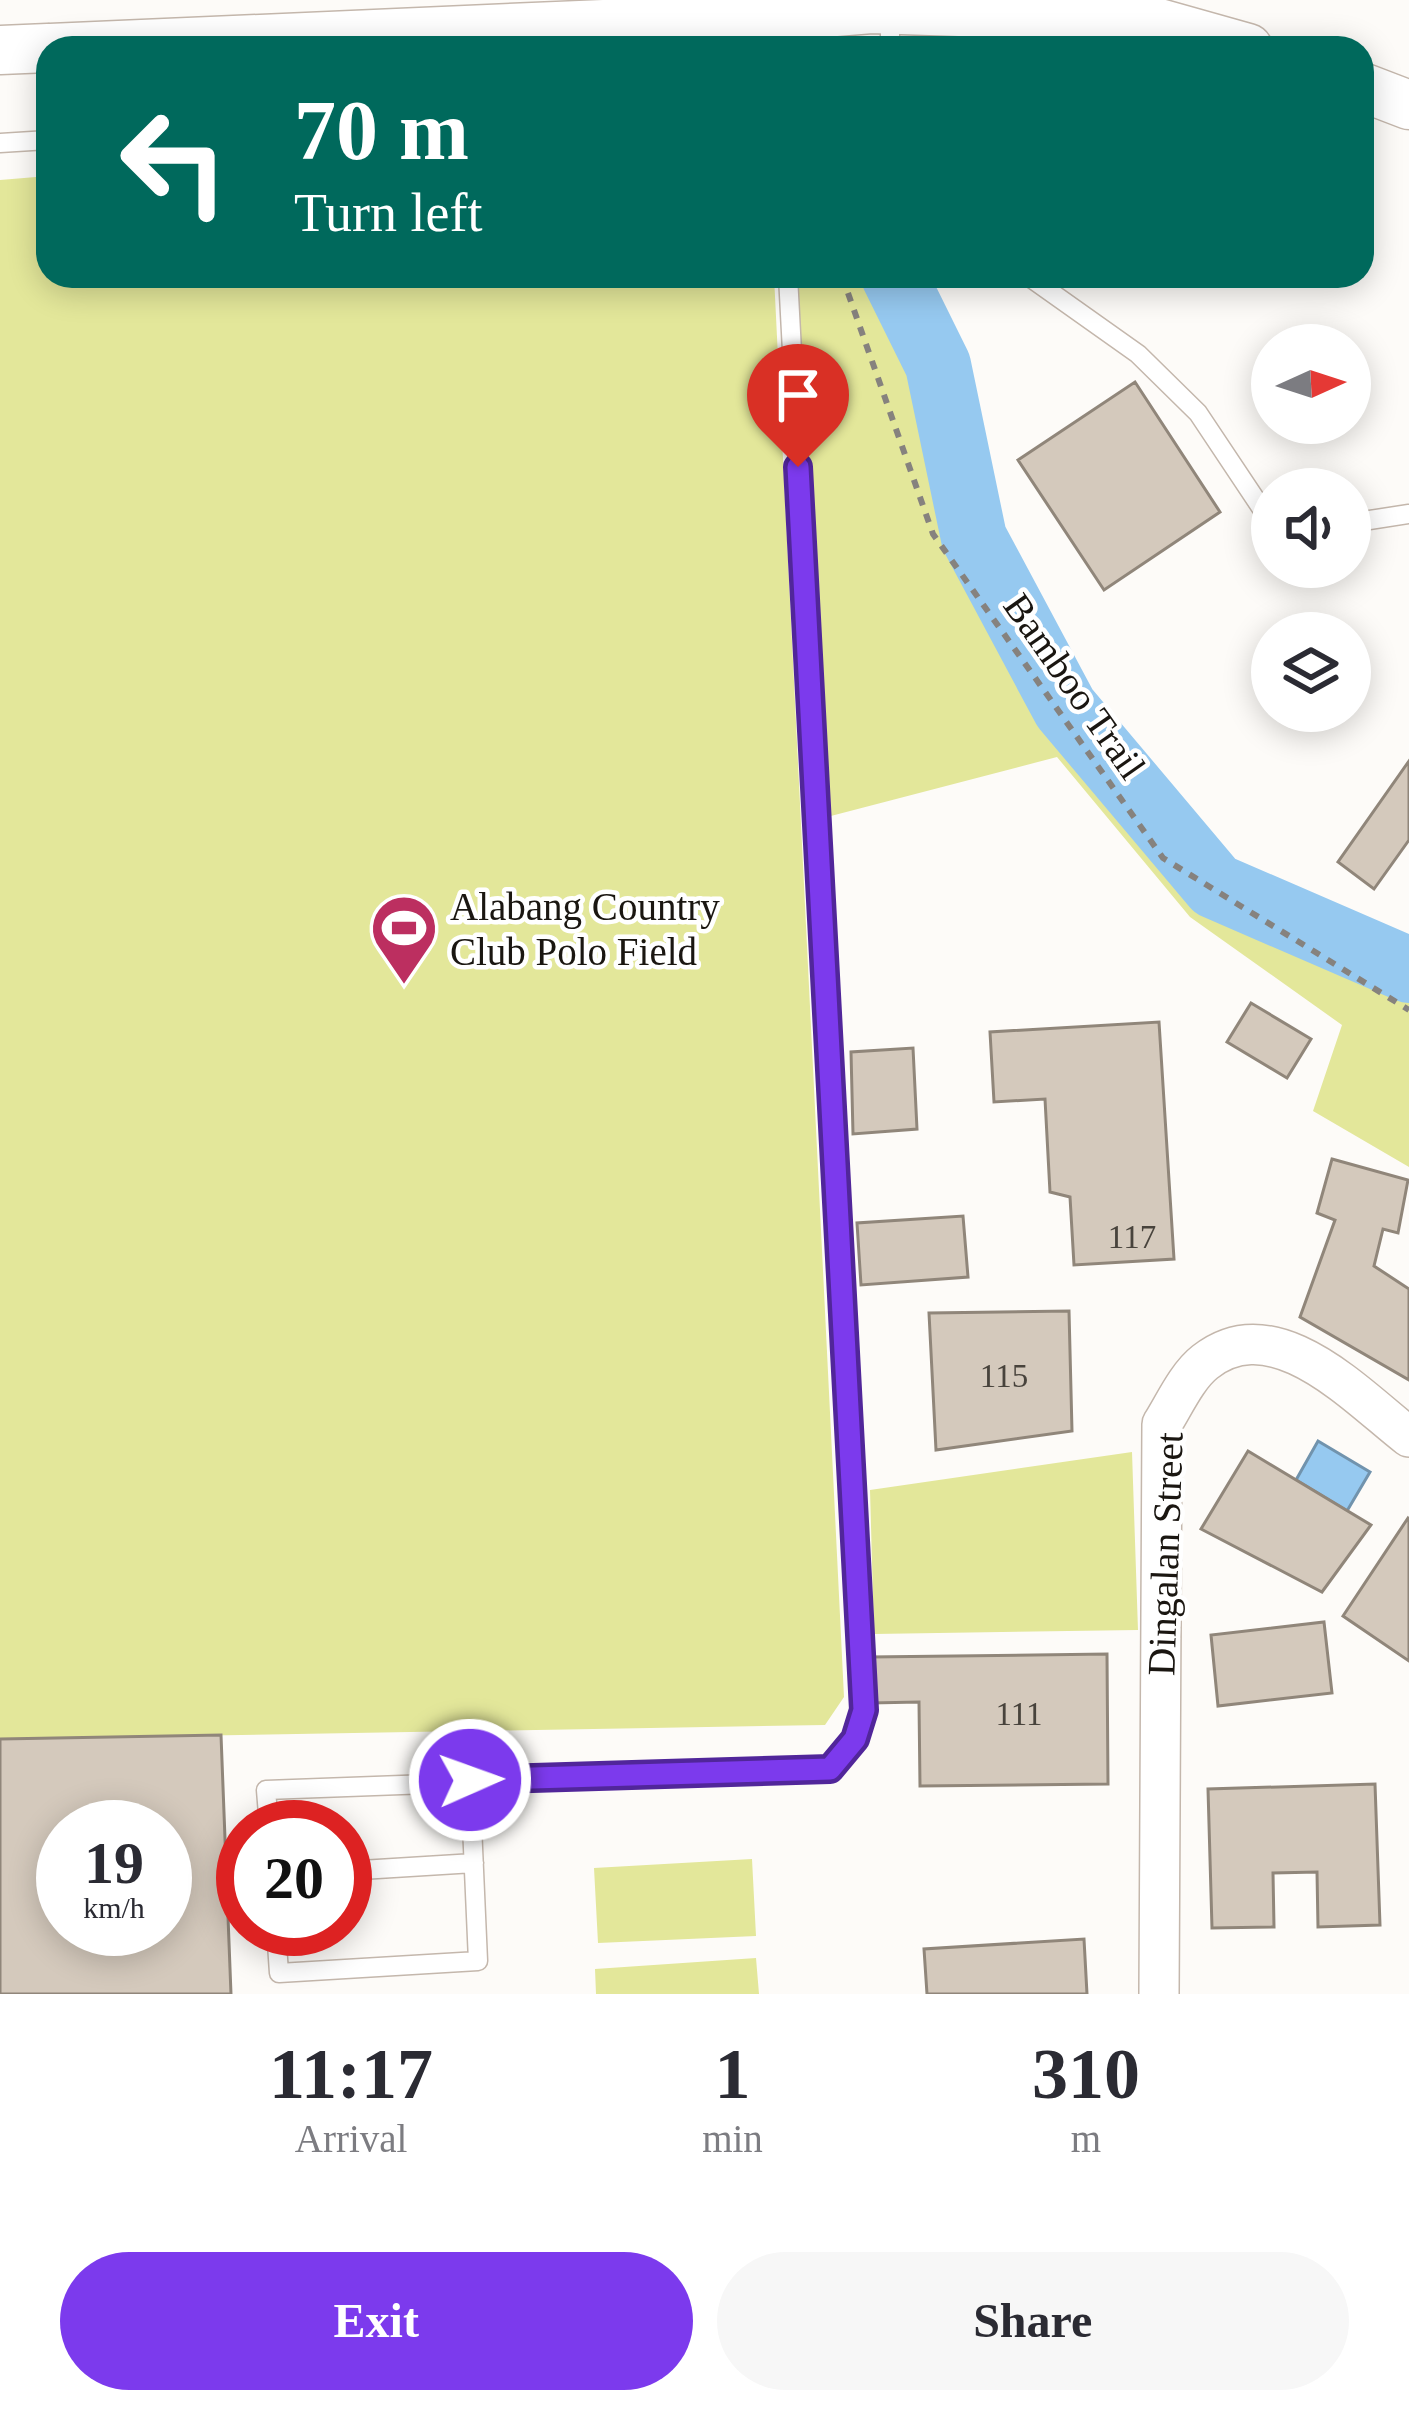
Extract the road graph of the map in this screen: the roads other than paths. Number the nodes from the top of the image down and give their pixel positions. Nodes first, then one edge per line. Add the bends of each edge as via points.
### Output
1 (567, 12) edge
2 (884, 22) edge
3 (222, 36) edge
4 (1206, 36) edge
5 (36, 49) edge
6 (0, 50) edge
7 (1374, 92) edge
8 (1409, 105) edge
9 (36, 141) edge
10 (0, 143) edge
11 (789, 288) edge
12 (1045, 288) edge
13 (1251, 492) edge
14 (1409, 514) edge
15 (1371, 520) edge
16 (1409, 1437) edge
17 (470, 1780) junction
18 (267, 1800) edge
19 (474, 1863) junction
20 (372, 1869) edge
21 (278, 1956) edge
22 (1159, 1994) edge

1 - 2 street
1 - 3 street
2 - 4 street via 1142,18
5 - 6 street
7 - 8 street
9 - 10 lane
11 - 17 lane via 864,1710 855,1739 830,1769
12 - 13 lane via 1138,354 1198,412
14 - 15 lane
16 - 22 street, Dingalan Street via 1318,1366 1273,1343 1204,1362 1162,1424
17 - 18 lane via 266,1790
17 - 19 lane
19 - 20 lane
19 - 21 lane via 478,1961 279,1973

